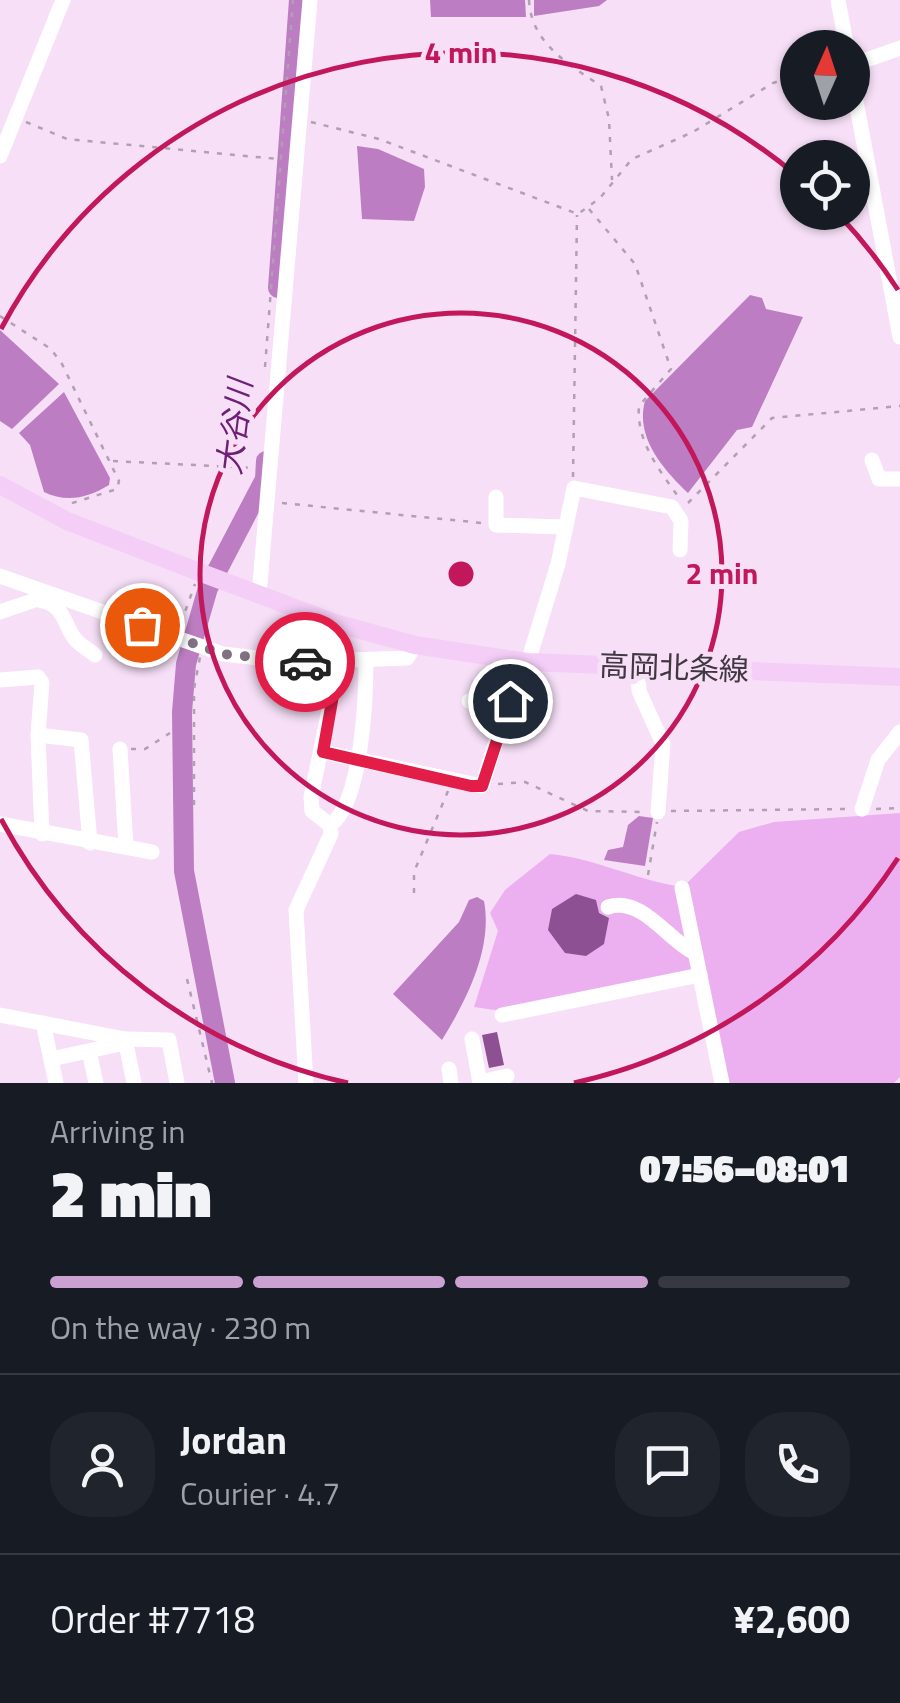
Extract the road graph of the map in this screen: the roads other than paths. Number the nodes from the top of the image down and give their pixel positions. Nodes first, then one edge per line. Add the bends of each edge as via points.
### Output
1 (63, 0) edge
2 (310, 0) edge
3 (838, 0) edge
4 (844, 30) edge
5 (900, 48) edge
6 (870, 59) edge
7 (861, 120) edge
8 (0, 156) edge
9 (892, 264) edge
10 (900, 337) edge
11 (872, 460) dead end
12 (900, 479) edge
13 (0, 485) edge
14 (496, 498) dead end
15 (564, 528) junction
16 (680, 550) dead end
17 (0, 576) edge
18 (260, 594) junction
19 (37, 595) junction
20 (0, 612) edge
21 (415, 645) junction
22 (95, 654) dead end
23 (497, 658) junction
24 (366, 660) junction
25 (524, 661) junction
26 (339, 662) junction
27 (638, 667) junction
28 (900, 677) edge
29 (0, 680) edge
30 (469, 701) dead end
31 (900, 732) edge
32 (38, 735) junction
33 (120, 749) road end
34 (323, 752) junction
35 (358, 758) junction
36 (862, 809) road end
37 (658, 812) road end
38 (0, 824) edge
39 (330, 825) junction
40 (42, 834) junction
41 (90, 844) junction
42 (126, 847) junction
43 (152, 852) dead end
44 (682, 888) dead end
45 (608, 907) dead end
46 (695, 952) junction
47 (700, 976) junction
48 (0, 1015) edge
49 (502, 1015) dead end
50 (43, 1023) junction
51 (472, 1039) dead end
52 (125, 1041) junction
53 (89, 1050) junction
54 (50, 1059) junction
55 (506, 1076) dead end
56 (56, 1083) edge
57 (96, 1083) edge
58 (134, 1083) edge
59 (178, 1083) edge
60 (306, 1083) edge
61 (480, 1083) edge
62 (722, 1083) edge

1 - 8 street
2 - 18 street
3 - 4 street
5 - 6 street
7 - 9 street
9 - 10 street
11 - 12 street via 880,479
13 - 18 main road, 高岡北条線 via 67,521
14 - 15 street via 496,525
15 - 16 street via 574,488 672,507 681,521
15 - 25 street
17 - 19 street
18 - 21 main road, 高岡北条線
19 - 20 street
19 - 22 street via 68,618 74,638
19 - 26 street via 204,648
21 - 23 main road, 高岡北条線
21 - 24 street via 407,658
23 - 25 main road, 高岡北条線
23 - 30 street via 488,696
24 - 26 street
24 - 35 street
25 - 27 main road, 高岡北条線
25 - 35 street via 482,786
26 - 34 street
27 - 28 main road, 高岡北条線
27 - 37 street via 639,691 662,744
29 - 32 street via 42,683
31 - 36 street via 878,760
32 - 40 street
32 - 41 street via 80,740
33 - 42 street
34 - 35 street
34 - 39 street via 310,796 312,811
35 - 39 street via 340,818
38 - 40 street
39 - 60 street via 296,910
40 - 41 street
41 - 42 street
42 - 43 street
44 - 46 street
45 - 46 street via 638,911
46 - 47 street
47 - 49 street
47 - 62 street
48 - 50 street
50 - 52 street
50 - 54 street
51 - 61 street
52 - 53 street
52 - 58 street
52 - 59 street via 169,1040
53 - 54 street
53 - 57 street
54 - 56 street
55 - 61 street

